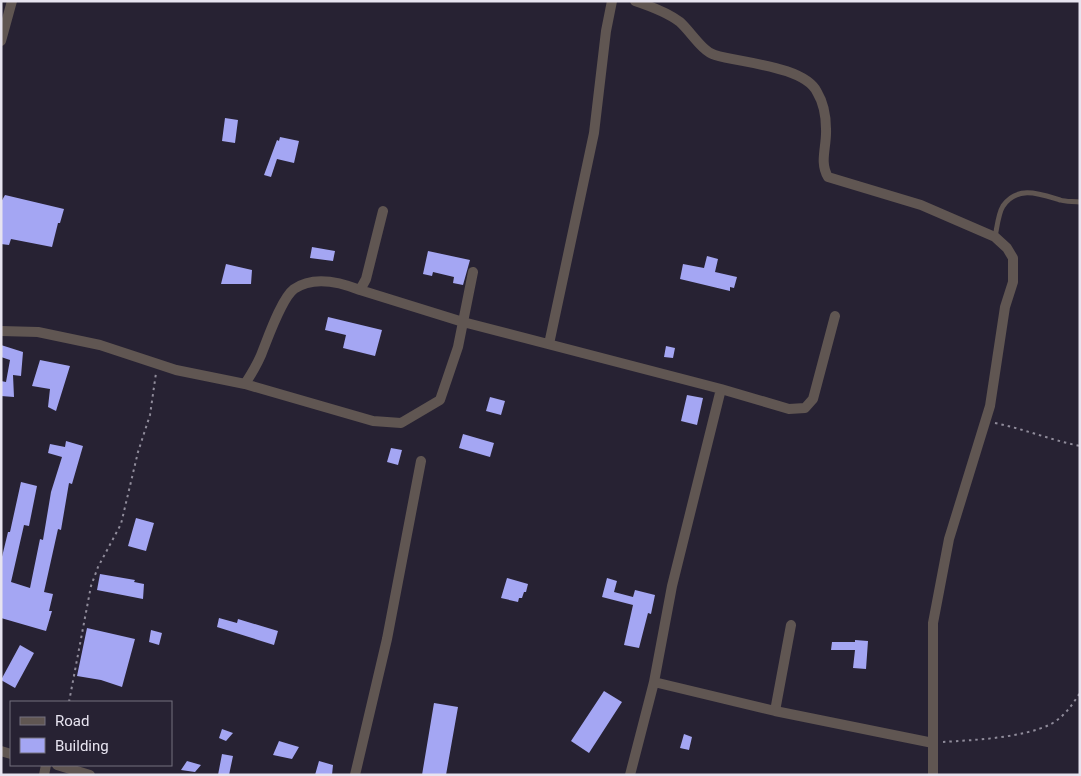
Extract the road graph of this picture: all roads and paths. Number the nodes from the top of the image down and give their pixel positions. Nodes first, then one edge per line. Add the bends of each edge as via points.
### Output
1 (12, 1) edge
2 (612, 1) edge
3 (635, 1) edge
4 (1, 41) edge
5 (1080, 202) edge
6 (383, 211) dead end
7 (995, 238) junction
8 (473, 272) dead end
9 (360, 290) junction
10 (835, 316) dead end
11 (463, 322) junction
12 (1, 331) edge
13 (550, 344) junction
14 (158, 364) junction
15 (245, 384) junction
16 (721, 389) junction
17 (984, 421) junction
18 (1080, 446) edge
19 (421, 461) dead end
20 (791, 625) dead end
21 (654, 682) junction
22 (1080, 693) edge
23 (69, 701) edge
24 (775, 711) junction
25 (933, 743) junction
26 (60, 766) edge
27 (90, 775) edge
28 (355, 775) edge
29 (630, 775) edge
30 (933, 775) edge

1 - 4 street
2 - 13 street via 594,133
3 - 7 street via 678,21 706,52 792,73 816,90 826,129 823,160 828,177 921,205
5 - 7 lane via 1062,201 1041,194 1022,192 1014,195 1002,207
6 - 9 street via 366,279
7 - 17 street via 1013,258 1014,282 1005,307 990,406
8 - 11 street
9 - 11 street
9 - 15 street via 338,282 323,281 293,289 274,320 263,352
10 - 16 street via 814,399 804,408 789,409
11 - 13 street
11 - 15 street via 440,400 401,423 373,421
12 - 14 street via 38,332 100,345
13 - 16 street
14 - 15 street
14 - 23 path via 150,415 121,524 91,586
16 - 21 street via 672,586
17 - 18 path
17 - 25 street via 949,539 933,623
19 - 28 street via 387,639
20 - 24 street
21 - 24 street
21 - 29 street
22 - 25 path via 1069,710 1052,724 981,740
24 - 25 street
25 - 30 street
26 - 27 street

